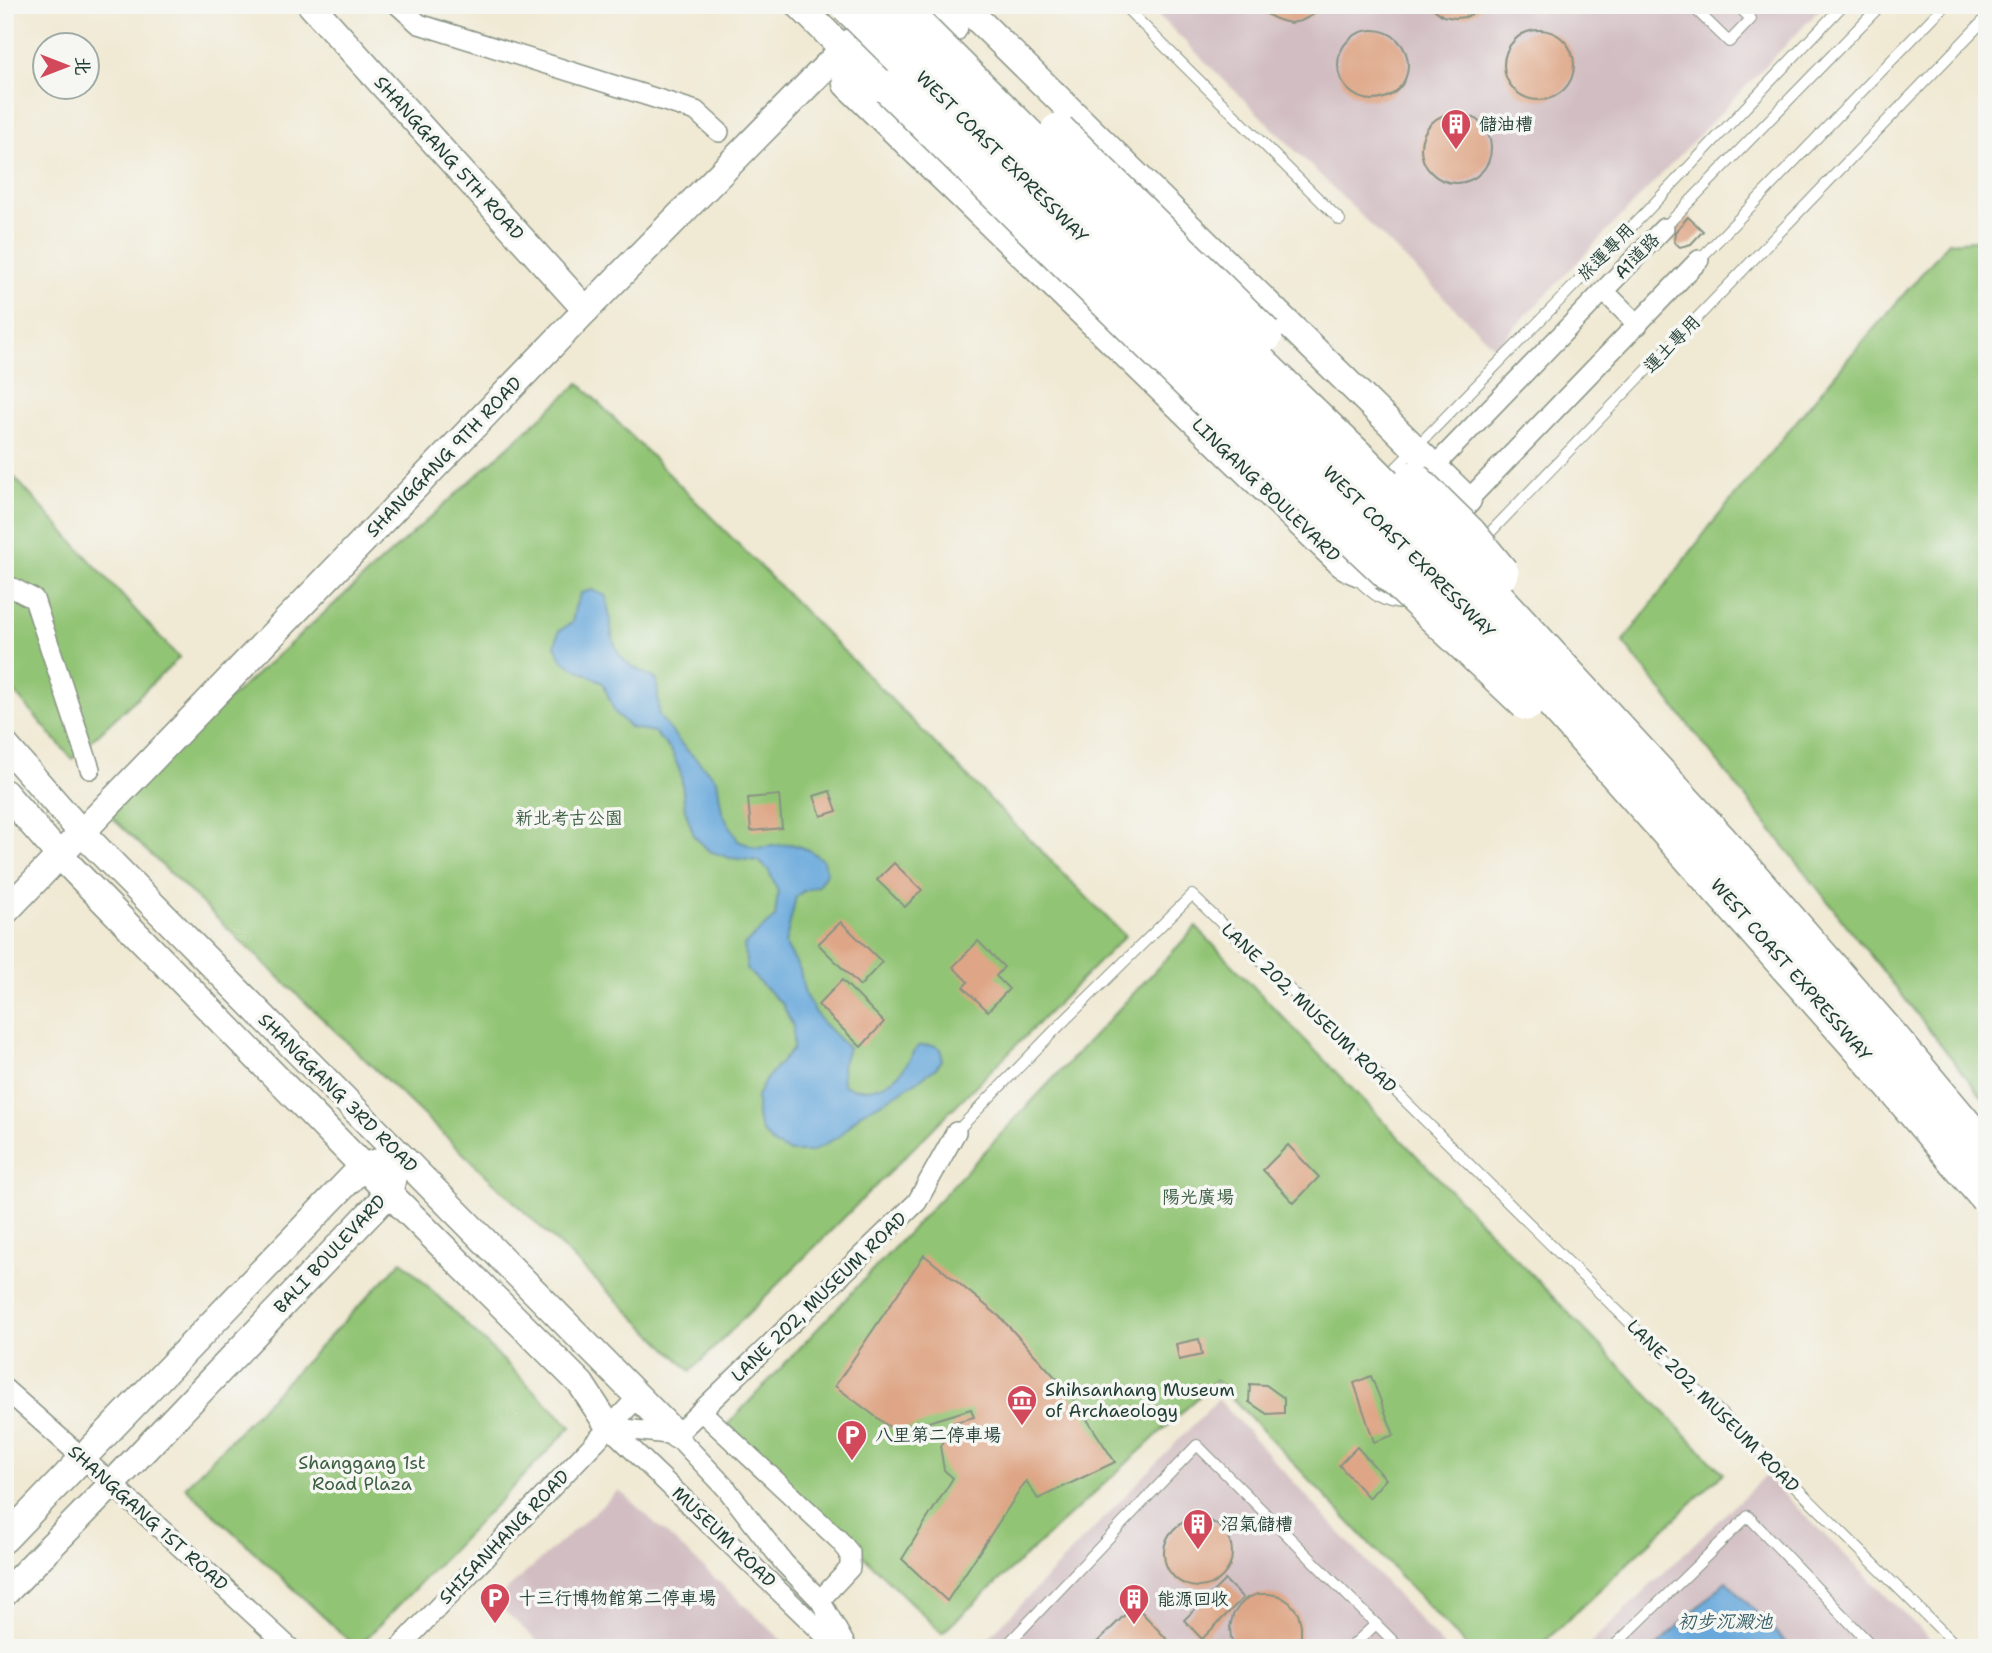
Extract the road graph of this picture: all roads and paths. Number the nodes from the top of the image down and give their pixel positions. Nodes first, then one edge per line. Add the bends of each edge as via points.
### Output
1 (311, 5) edge
2 (398, 5) edge
3 (799, 5) edge
4 (1123, 5) edge
5 (1690, 5) edge
6 (1737, 5) edge
7 (1843, 5) edge
8 (1881, 5) edge
9 (1945, 5) edge
10 (877, 7) edge
11 (947, 12) edge
12 (1987, 17) edge
13 (843, 49) junction
14 (719, 132) dead end
15 (1340, 220) dead end
16 (1664, 228) joint
17 (1699, 260) joint
18 (1604, 291) junction
19 (586, 310) junction
20 (1638, 325) junction
21 (1415, 448) junction
22 (1434, 467) junction
23 (1375, 489) junction
24 (1468, 500) junction
25 (1394, 508) junction
26 (1425, 545) junction
27 (1342, 564) junction
28 (5, 584) edge
29 (5, 746) edge
30 (90, 769) dead end
31 (5, 793) edge
32 (82, 833) junction
33 (1706, 849) junction
34 (60, 856) junction
35 (5, 912) edge
36 (956, 1132) joint
37 (1987, 1152) edge
38 (400, 1155) junction
39 (363, 1166) junction
40 (389, 1193) junction
41 (1987, 1197) edge
42 (5, 1389) edge
43 (638, 1397) junction
44 (701, 1411) junction
45 (609, 1427) junction
46 (676, 1436) junction
47 (83, 1459) junction
48 (112, 1484) junction
49 (5, 1539) edge
50 (5, 1593) edge
51 (820, 1600) junction
52 (1376, 1623) junction
53 (290, 1648) edge
54 (398, 1648) edge
55 (838, 1648) edge
56 (847, 1648) edge
57 (1003, 1648) edge
58 (1350, 1648) edge
59 (1400, 1648) edge
60 (1612, 1648) edge
61 (1874, 1648) edge
62 (1959, 1648) edge

1 - 19 street, SHANGGANG 5TH ROAD
2 - 14 street via 419,24 696,111
3 - 13 street
4 - 15 lane
5 - 6 lane via 1729,42 1751,19
7 - 21 lane, 旅運專用
8 - 16 lane, A1道路
9 - 17 lane
10 - 13 street, SHANGGANG 9TH ROAD
10 - 23 street via 900,23
10 - 26 street
10 - 33 highway, WEST COAST EXPRESSWAY, bridge via 1097,251 1462,600
10 - 33 highway, WEST COAST EXPRESSWAY, bridge via 1111,219 1483,583
11 - 21 street via 968,10
11 - 33 highway, bridge via 1469,534
12 - 27 lane, 運土專用 via 1433,592 1414,603 1394,604 1372,593
13 - 19 street, SHANGGANG 9TH ROAD
13 - 27 street, LINGANG BOULEVARD via 846,84
13 - 33 highway, bridge via 890,88 1241,433
16 - 18 street, A1道路
17 - 20 street
18 - 20 street
18 - 22 street, A1道路
19 - 32 street, SHANGGANG 9TH ROAD
20 - 24 street
21 - 22 street
21 - 23 lane, 旅運專用
22 - 24 street
22 - 25 street, A1道路
23 - 25 street
24 - 26 street, LINGANG BOULEVARD
25 - 26 street
26 - 27 street, LINGANG BOULEVARD via 1387,574 1360,574
28 - 30 street via 34,599
29 - 32 street, SHANGGANG 3RD ROAD
31 - 34 street, SHANGGANG 3RD ROAD
32 - 34 street, SHANGGANG 9TH ROAD
32 - 38 street, SHANGGANG 3RD ROAD
33 - 37 highway, WEST COAST EXPRESSWAY, bridge via 1894,1041
33 - 41 highway, WEST COAST EXPRESSWAY, bridge via 1870,1059
34 - 35 street, SHANGGANG 9TH ROAD
34 - 39 street, SHANGGANG 3RD ROAD
36 - 44 street, LANE 202, MUSEUM ROAD via 917,1202
36 - 62 lane, LANE 202, MUSEUM ROAD via 1192,895
38 - 39 street, BALI BOULEVARD
38 - 40 street, BALI BOULEVARD
38 - 43 street, SHANGGANG 3RD ROAD
39 - 40 street, SHANGGANG 3RD ROAD
39 - 47 street, BALI BOULEVARD
40 - 45 street, SHANGGANG 3RD ROAD via 581,1384
40 - 48 street, BALI BOULEVARD
42 - 47 street, SHANGGANG 1ST ROAD
43 - 45 street, SHISANHANG ROAD
43 - 46 street, SHANGGANG 3RD ROAD
44 - 46 street, LANE 202, MUSEUM ROAD
44 - 51 street via 850,1553 850,1568
45 - 46 street
45 - 54 street, SHISANHANG ROAD
45 - 55 street, MUSEUM ROAD
46 - 51 street, MUSEUM ROAD
47 - 48 street, SHANGGANG 1ST ROAD
47 - 49 street, BALI BOULEVARD
48 - 50 street, BALI BOULEVARD
48 - 53 street, SHANGGANG 1ST ROAD
51 - 56 street, MUSEUM ROAD
52 - 57 lane via 1198,1445
52 - 58 lane
52 - 59 lane
60 - 61 lane via 1748,1517

